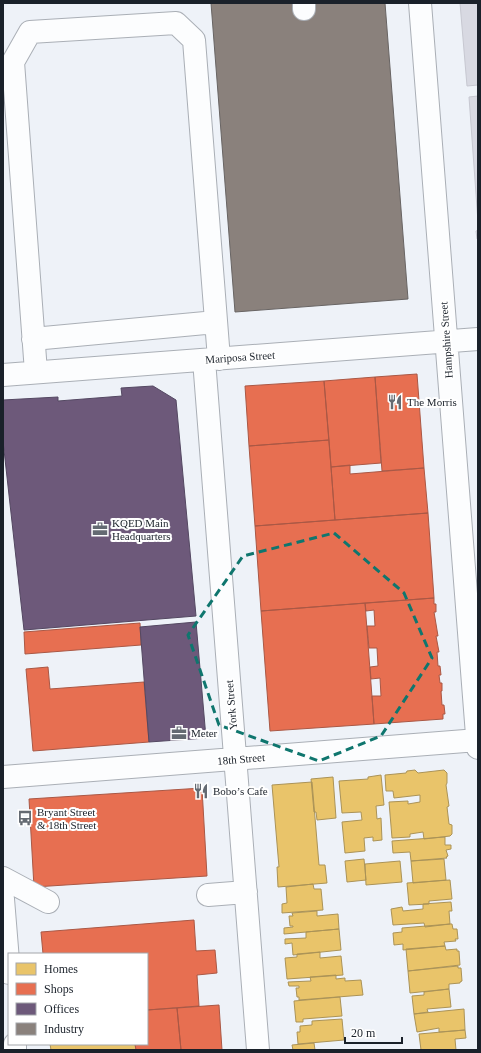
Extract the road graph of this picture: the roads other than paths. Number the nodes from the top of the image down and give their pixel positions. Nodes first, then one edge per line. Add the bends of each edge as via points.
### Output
1 (420, 3) edge
2 (216, 322) junction
3 (33, 339) junction
4 (478, 339) edge
5 (446, 341) junction
6 (212, 359) junction
7 (36, 372) junction
8 (3, 375) edge
9 (478, 743) edge
10 (236, 759) junction
11 (3, 778) edge
12 (3, 878) edge
13 (246, 892) junction
14 (208, 895) dead end
15 (3, 899) edge
16 (48, 902) dead end
17 (8, 961) edge
18 (258, 1050) edge

1 - 5 street, Hampshire Street
2 - 3 street
2 - 3 street, York Street via 194,40 176,23 30,32 13,62
2 - 6 street, York Street
3 - 7 street
4 - 5 street, Mariposa Street
5 - 6 street, Mariposa Street
5 - 9 street, Hampshire Street
6 - 7 street, Mariposa Street
6 - 10 street, York Street
7 - 8 street, Mariposa Street
9 - 10 street, 18th Street
10 - 11 street, 18th Street
10 - 13 street, York Street
12 - 16 street
13 - 14 street
13 - 18 street, York Street
15 - 17 street

